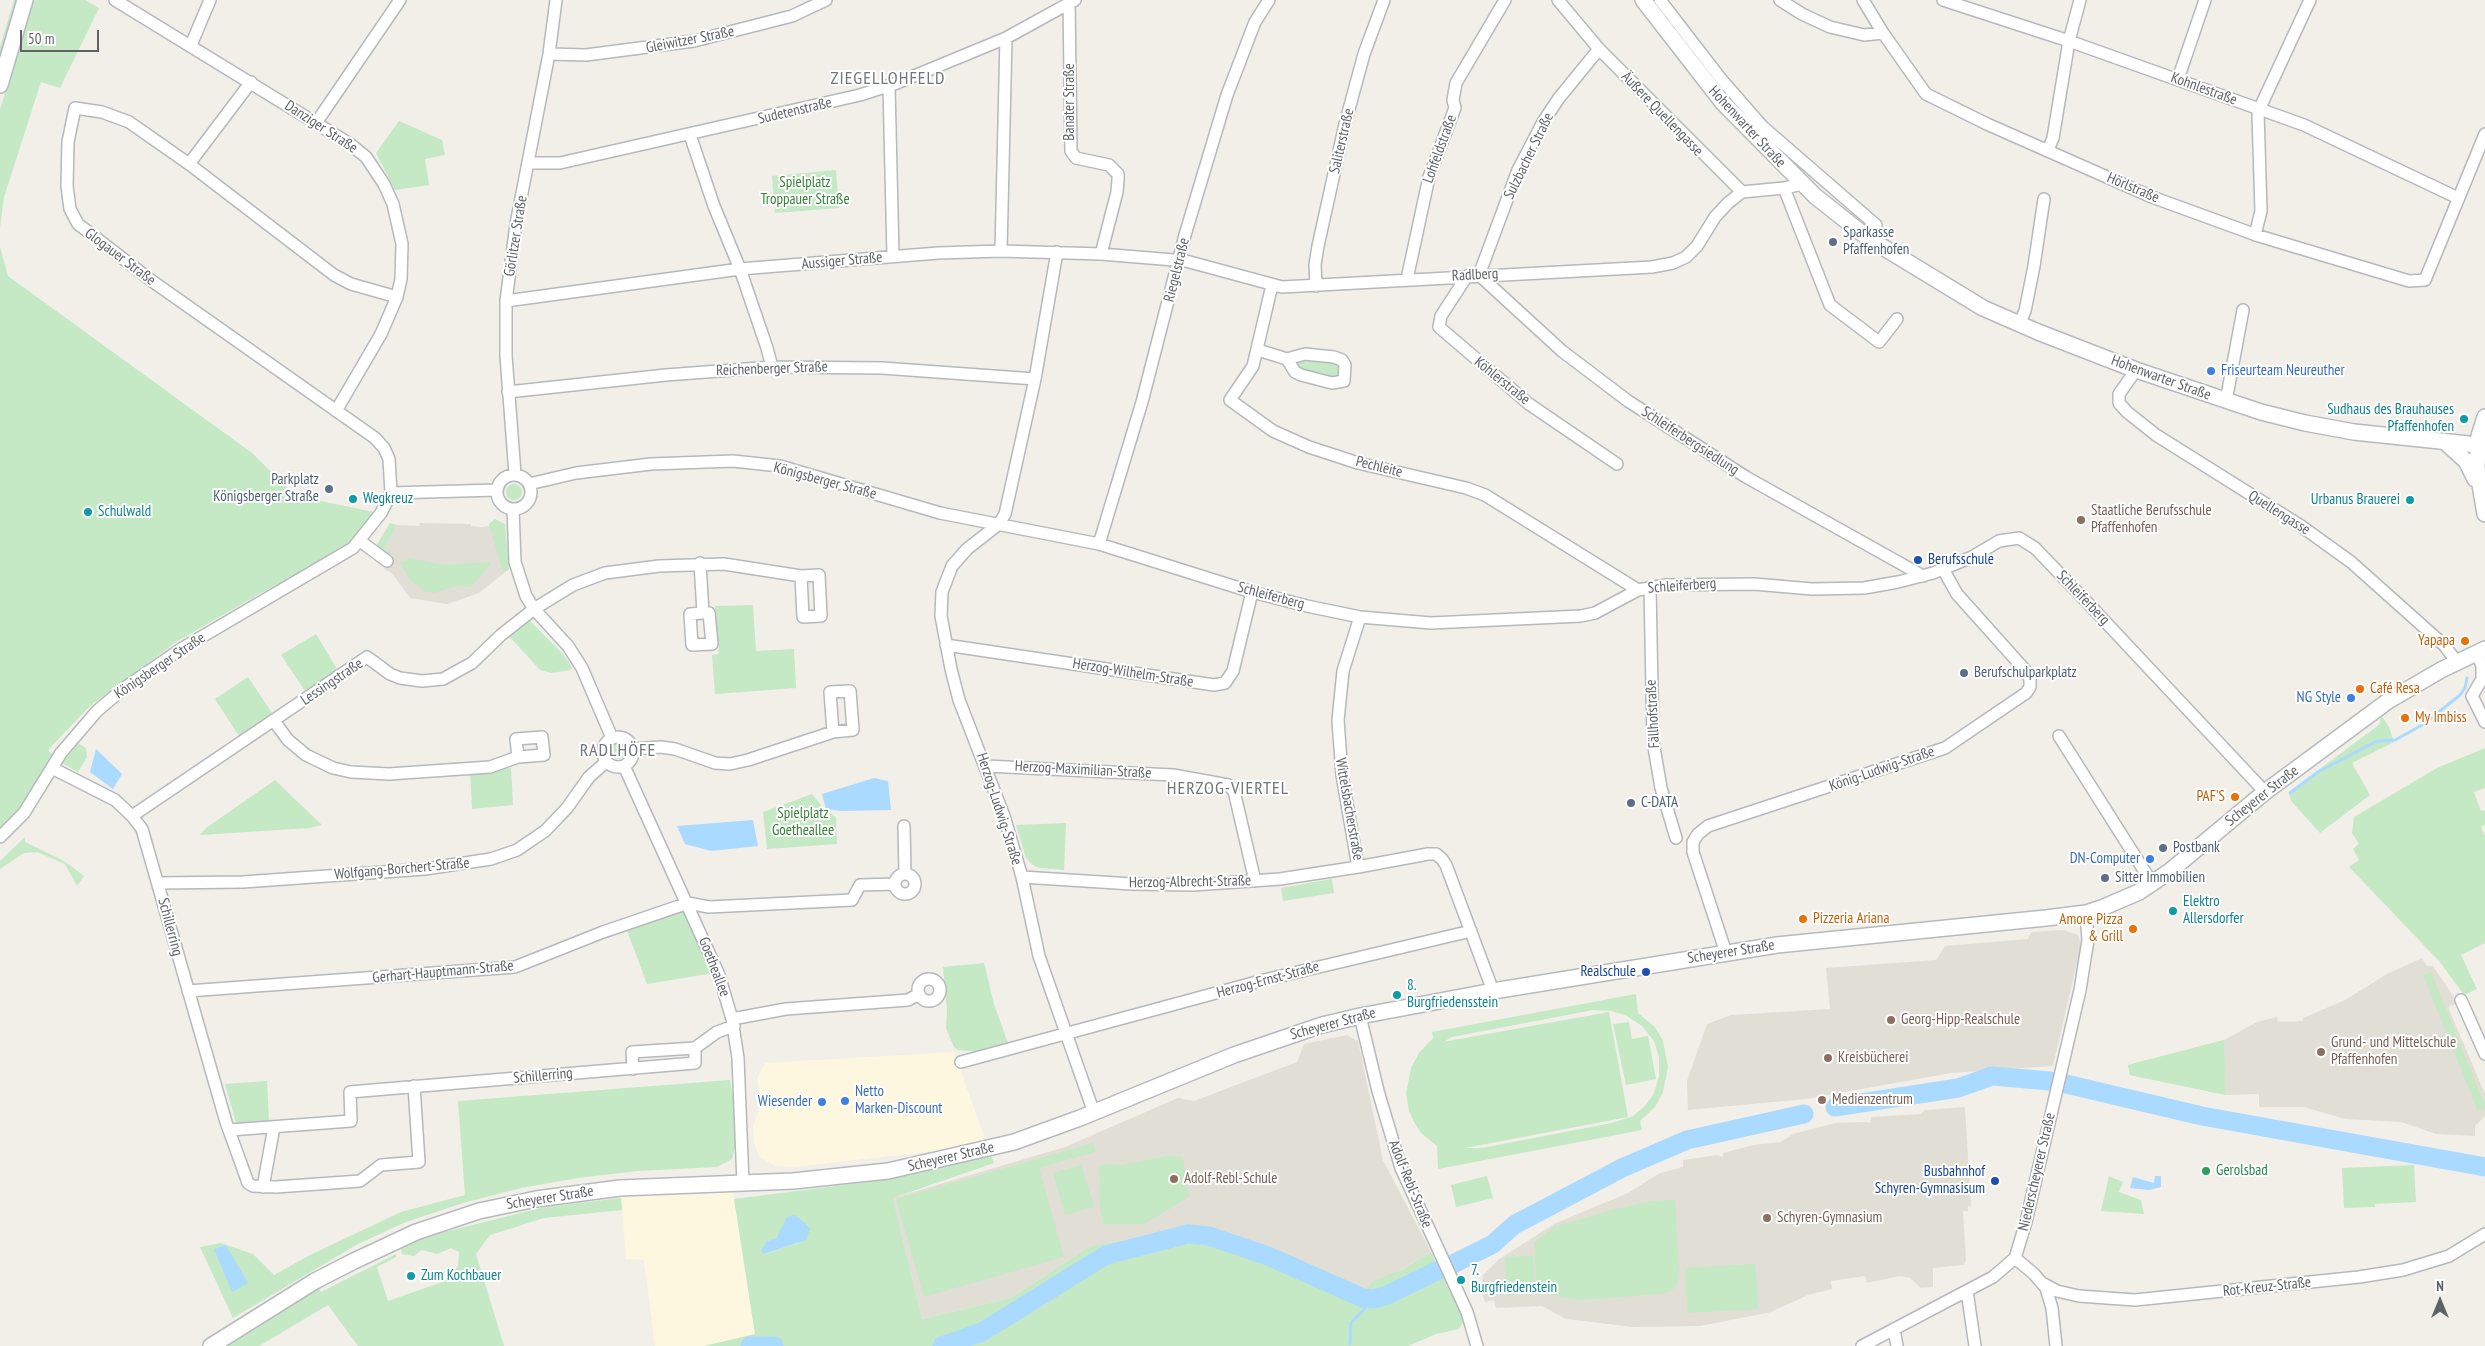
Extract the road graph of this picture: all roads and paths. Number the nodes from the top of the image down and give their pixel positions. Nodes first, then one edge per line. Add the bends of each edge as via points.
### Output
1 (25, 0) edge
2 (115, 0) edge
3 (210, 0) edge
4 (400, 0) edge
5 (556, 0) edge
6 (826, 0) edge
7 (1269, 0) edge
8 (1384, 0) edge
9 (1505, 0) edge
10 (1558, 0) edge
11 (1643, 0) edge
12 (1660, 0) edge
13 (1780, 0) edge
14 (1864, 0) edge
15 (1943, 0) edge
16 (2080, 0) edge
17 (2205, 0) edge
18 (2310, 0) edge
19 (1071, 1) edge
20 (1883, 33) junction
21 (1006, 38) junction
22 (2068, 40) junction
23 (191, 45) junction
24 (1599, 49) junction
25 (549, 54) junction
26 (2178, 79) junction
27 (251, 82) junction
28 (0, 86) edge
29 (889, 86) junction
30 (2258, 108) junction
31 (316, 123) junction
32 (2485, 134) edge
33 (690, 135) junction
34 (2048, 150) junction
35 (528, 163) junction
36 (189, 164) junction
37 (1802, 184) junction
38 (1784, 188) junction
39 (1742, 192) junction
40 (2458, 198) junction
41 (2044, 199) dead end
42 (2255, 235) junction
43 (1868, 238) junction
44 (1001, 251) junction
45 (1057, 252) junction
46 (1101, 254) junction
47 (893, 256) junction
48 (1180, 260) junction
49 (740, 270) junction
50 (1479, 275) junction
51 (1467, 276) junction
52 (1407, 279) junction
53 (1272, 286) junction
54 (1316, 286) junction
55 (397, 297) junction
56 (506, 301) junction
57 (2243, 310) dead end
58 (1897, 320) dead end
59 (2019, 324) junction
60 (1258, 350) junction
61 (1287, 359) junction
62 (772, 367) junction
63 (2136, 370) junction
64 (1035, 379) junction
65 (508, 392) junction
66 (2226, 401) junction
67 (336, 410) junction
68 (2485, 417) edge
69 (2443, 440) junction
70 (2478, 445) junction
71 (1617, 464) dead end
72 (515, 474) junction
73 (529, 484) junction
74 (497, 490) junction
75 (391, 493) junction
76 (2482, 494) edge
77 (513, 509) junction
78 (2485, 514) edge
79 (999, 524) junction
80 (360, 541) junction
81 (1099, 544) junction
82 (387, 561) dead end
83 (700, 564) junction
84 (1943, 570) junction
85 (801, 576) dead end
86 (1923, 576) junction
87 (1650, 587) junction
88 (1638, 590) junction
89 (1252, 592) junction
90 (534, 609) junction
91 (703, 613) dead end
92 (1360, 617) junction
93 (946, 645) junction
94 (2481, 651) edge
95 (2457, 662) junction
96 (274, 721) junction
97 (2485, 722) edge
98 (833, 732) dead end
99 (2059, 736) dead end
100 (612, 738) junction
101 (633, 749) junction
102 (518, 757) dead end
103 (606, 762) junction
104 (624, 766) junction
105 (986, 766) junction
106 (52, 768) junction
107 (2265, 792) junction
108 (132, 816) junction
109 (904, 826) dead end
110 (0, 837) edge
111 (1676, 838) dead end
112 (1358, 867) junction
113 (905, 874) junction
114 (1022, 877) junction
115 (1255, 881) junction
116 (2152, 883) junction
117 (158, 884) junction
118 (895, 884) junction
119 (688, 903) junction
120 (2086, 913) junction
121 (1471, 931) junction
122 (1726, 953) junction
123 (188, 991) junction
124 (1493, 991) junction
125 (919, 994) dead end
126 (2461, 1000) dead end
127 (1360, 1016) junction
128 (733, 1022) junction
129 (1067, 1034) junction
130 (694, 1048) junction
131 (2485, 1054) edge
132 (961, 1062) dead end
133 (633, 1069) junction
134 (414, 1086) junction
135 (1094, 1113) junction
136 (274, 1128) junction
137 (230, 1130) junction
138 (743, 1183) junction
139 (263, 1187) junction
140 (2485, 1234) edge
141 (2015, 1258) junction
142 (2044, 1284) junction
143 (1967, 1291) junction
144 (1894, 1329) junction
145 (211, 1346) edge
146 (1477, 1346) edge
147 (1862, 1346) edge
148 (1897, 1346) edge
149 (1975, 1346) edge
150 (2056, 1346) edge

1 - 28 street
2 - 23 street, Danziger Straße
3 - 23 street
4 - 31 street
5 - 25 street, Görlitzer Straße
6 - 25 street, Gleiwitzer Straße via 792,16 694,40 586,55
7 - 48 street, Riegelstraße via 1256,22 1227,95
8 - 54 street, Saliterstraße via 1364,54 1345,124 1318,246
9 - 52 street, Lohfeldstraße via 1456,83 1455,108 1429,176
10 - 24 street, Äußere Quellengasse
11 - 37 street, Hohenwarter Straße via 1723,103
12 - 43 street, Hohenwarter Straße via 1763,127 1876,225
13 - 20 street via 1830,26 1864,35
14 - 20 street, Hörlstraße
15 - 22 street, Kohnlestraße
16 - 22 street
17 - 26 street
18 - 30 street
19 - 21 street, Sudetenstraße
19 - 46 street, Banater Straße via 1071,151 1076,158 1109,165 1118,174 1118,192
20 - 34 street, Hörlstraße via 1926,94
21 - 29 street, Sudetenstraße
21 - 44 street
22 - 26 street, Kohnlestraße
22 - 34 street via 2053,138
23 - 27 street, Danziger Straße
24 - 39 street, Äußere Quellengasse
24 - 50 street, Sulzbacher Straße via 1558,98 1543,122 1518,170
25 - 35 street, Görlitzer Straße
26 - 30 street, Kohnlestraße
27 - 31 street, Danziger Straße
27 - 36 street
29 - 33 street, Sudetenstraße
29 - 47 street
30 - 40 street, Kohnlestraße via 2322,133
30 - 42 street via 2261,211
31 - 55 street, Danziger Straße via 359,150 384,184 393,204 402,244
32 - 40 street
33 - 35 street, Sudetenstraße via 560,163
33 - 49 street
34 - 42 street, Hörlstraße via 2152,197
35 - 56 street, Görlitzer Straße
36 - 55 street, Glogauer Straße via 334,275 351,284
36 - 67 street, Glogauer Straße via 129,122 102,112 75,108 67,156 68,199 72,217 85,232
37 - 38 street
37 - 43 street, Hohenwarter Straße
38 - 39 street
38 - 58 street via 1829,303 1879,342
39 - 50 street, Radlberg via 1716,216 1697,246 1686,257 1673,263 1652,267
40 - 42 street, Hörlstraße via 2425,280 2419,282
41 - 59 street via 2034,266
43 - 59 street, Hohenwarter Straße via 1949,288
44 - 45 street, Aussiger Straße
44 - 47 street, Aussiger Straße
45 - 46 street, Aussiger Straße
45 - 64 street
46 - 48 street, Aussiger Straße
47 - 49 street, Aussiger Straße
48 - 53 street, Radlberg
48 - 81 street, Riegelstraße
49 - 56 street, Aussiger Straße
49 - 62 street
50 - 51 street, Radlberg
50 - 86 street, Schleiferbergsiedlung via 1562,351 1628,401 1762,487
51 - 52 street, Radlberg
51 - 71 street, Köhlerstraße via 1441,316 1439,327 1530,404
52 - 54 street, Radlberg
53 - 54 street, Radlberg
53 - 60 street, Pechleite
55 - 67 street, Danziger Straße via 382,334
56 - 65 street, Görlitzer Straße
57 - 66 street
59 - 63 street, Hohenwarter Straße
60 - 61 street
60 - 88 street, Pechleite via 1247,376 1230,400 1266,427 1309,447 1358,463 1484,495
61 - 61 street via 1305,354 1342,360 1345,365 1344,381 1332,383 1300,374
62 - 64 street, Reichenberger Straße via 882,368
62 - 65 street, Reichenberger Straße
63 - 66 street, Hohenwarter Straße
63 - 95 street, Quellengasse via 2119,394 2119,403 2127,412 2351,562 2444,645
64 - 79 street via 1008,504
65 - 72 street, Görlitzer Straße
66 - 69 street, Hohenwarter Straße via 2328,428
67 - 75 street, Glogauer Straße via 384,448 389,459
68 - 70 street
69 - 70 street, Hohenwarter Straße
69 - 76 street via 2466,460
70 - 76 street
72 - 73 street
72 - 74 street via 505,477
73 - 77 street via 532,493 529,500 521,508
73 - 79 street, Königsberger Straße via 568,474 626,466 739,461 780,466 940,514
74 - 75 street
74 - 77 street via 500,502
75 - 80 street, Königsberger Straße
76 - 78 street
77 - 90 street via 515,562 526,596
79 - 81 street, Schleiferberg
79 - 93 street, Herzog-Ludwig-Straße via 967,549 948,573 940,606
80 - 82 street
80 - 106 street, Königsberger Straße via 335,560 181,649 123,689 78,731
81 - 89 street, Schleiferberg
83 - 85 street via 738,565
83 - 90 street via 652,566 605,573 578,583
83 - 91 street
84 - 86 street, Schleiferberg
84 - 107 street, Schleiferberg via 1999,540 2013,538 2030,544
84 - 122 street, König-Ludwig-Straße via 1957,594 2025,670 2030,687 2026,694 1945,748 1708,826 1698,834 1694,852
86 - 87 street, Schleiferberg via 1864,588 1830,590 1726,584
87 - 88 street, Schleiferberg
87 - 111 street, Fällhofstraße via 1653,741 1661,788
88 - 92 street, Schleiferberg via 1595,613 1581,616 1431,623
89 - 92 street, Schleiferberg
89 - 93 street, Herzog-Wilhelm-Straße via 1233,670 1225,683 1214,685
90 - 96 street, Lessingstraße via 500,635 472,664 453,675 427,681 400,678 367,657
90 - 100 street via 568,646 582,668
92 - 112 street, Wittelsbacherstraße via 1343,671 1338,720 1342,774
93 - 105 street, Herzog-Ludwig-Straße via 960,700
94 - 95 street, Scheyerer Straße
94 - 97 street via 2480,684 2472,696
95 - 107 street, Scheyerer Straße via 2388,700
96 - 102 street via 288,740 306,755 333,768 351,772 389,774 490,767
96 - 108 street, Lessingstraße
98 - 101 street via 730,764 709,762 667,748
99 - 116 street
100 - 101 street via 627,740
100 - 103 street via 603,749
101 - 104 street via 631,760
103 - 104 street via 615,767
103 - 117 street, Wolfgang-Borchert-Straße via 589,777 567,808 545,831 517,850 491,859 425,868 243,882
104 - 119 street, Goetheallee
105 - 114 street, Herzog-Ludwig-Straße
105 - 115 street, Herzog-Maximilian-Straße via 1173,775 1228,785 1234,791
106 - 108 street, Schillerring via 104,793
106 - 110 street, Königsberger Straße via 24,813
107 - 116 street, Scheyerer Straße
108 - 117 street, Schillerring via 144,835
109 - 113 street
112 - 115 street, Herzog-Albrecht-Straße
112 - 121 street, Wittelsbacherstraße via 1436,854 1446,865
113 - 118 street
113 - 118 street via 914,880 912,891 903,894
114 - 115 street, Herzog-Albrecht-Straße via 1162,885
114 - 129 street, Herzog-Ludwig-Straße via 1039,956
116 - 120 street, Scheyerer Straße via 2119,901
117 - 123 street, Schillerring
118 - 119 street via 860,885 852,900 709,907
119 - 123 street, Gerhart-Hauptmann-Straße via 603,932 514,968
119 - 128 street, Goetheallee via 719,975
120 - 122 street, Scheyerer Straße via 1809,941
120 - 141 street, Niederscheyerer Straße via 2087,950
121 - 124 street, Wittelsbacherstraße
121 - 129 street, Herzog-Ernst-Straße via 1264,980
122 - 124 street, Scheyerer Straße
123 - 137 street, Schillerring
124 - 127 street, Scheyerer Straße
125 - 128 street, Schillerring via 908,1000 786,1009
126 - 131 street
127 - 135 street, Scheyerer Straße via 1234,1054
127 - 146 street, Adolf-Rebl-Straße via 1401,1168 1467,1312
128 - 130 street, Schillerring
128 - 138 street, Goetheallee via 738,1058
129 - 132 street
129 - 135 street, Herzog-Ludwig-Straße
130 - 133 street, Schillerring via 695,1064
130 - 133 street via 632,1052
133 - 134 street, Schillerring
134 - 136 street, Schillerring via 350,1092 351,1121
134 - 139 street via 419,1162 381,1165 360,1181
135 - 138 street, Scheyerer Straße via 1014,1142 926,1164 838,1177
136 - 137 street, Schillerring
136 - 139 street
137 - 139 street, Schillerring via 248,1184
138 - 145 street, Scheyerer Straße via 620,1188 478,1211 416,1232 354,1261 307,1286
140 - 142 street, Rot-Kreuz-Straße via 2449,1256 2403,1270 2359,1277 2135,1300 2079,1296
141 - 142 street
141 - 143 street via 1993,1277
142 - 150 street via 2051,1302
143 - 144 street
143 - 149 street
144 - 147 street
144 - 148 street

